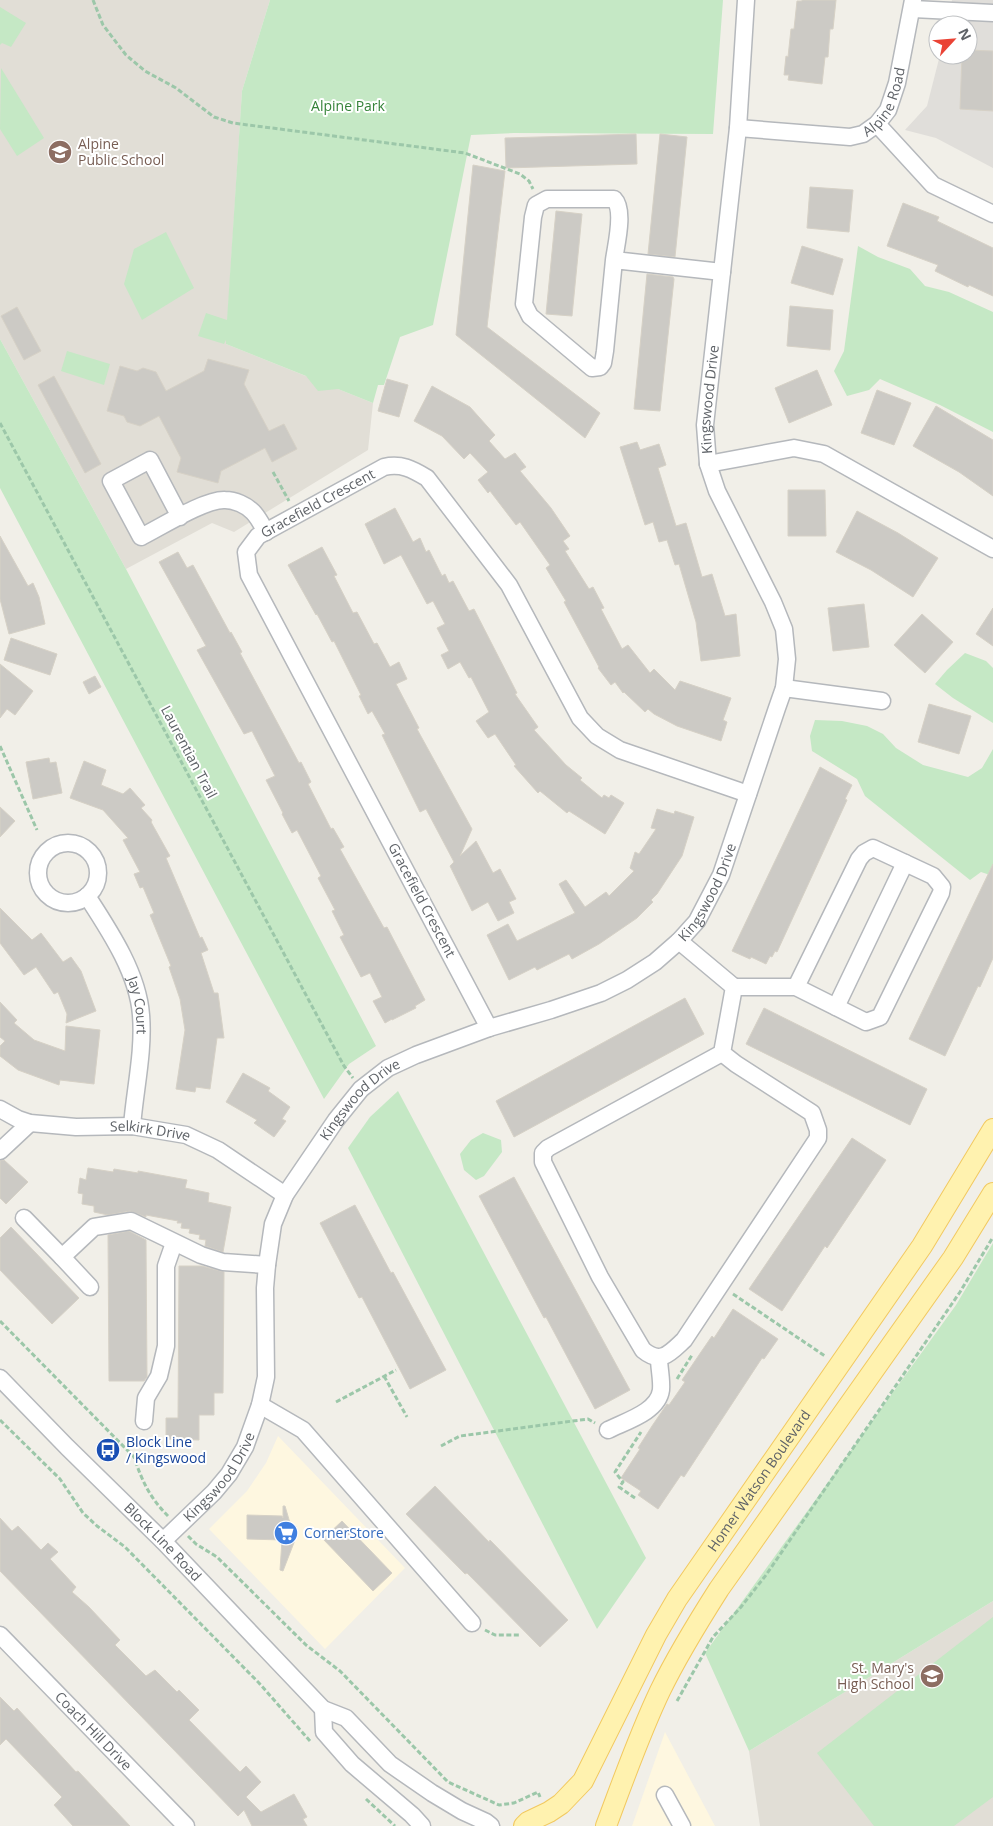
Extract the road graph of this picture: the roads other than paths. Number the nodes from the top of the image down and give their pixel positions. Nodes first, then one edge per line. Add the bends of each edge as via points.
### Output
1 (746, 0) edge
2 (913, 5) edge
3 (993, 13) edge
4 (877, 124) junction
5 (738, 128) junction
6 (993, 214) edge
7 (614, 260) junction
8 (722, 272) junction
9 (708, 464) junction
10 (180, 517) junction
11 (266, 532) junction
12 (993, 550) edge
13 (784, 688) junction
14 (882, 701) dead end
15 (748, 794) junction
16 (905, 863) junction
17 (87, 896) dead end
18 (679, 941) junction
19 (734, 987) junction
20 (796, 987) junction
21 (836, 1007) junction
22 (489, 1028) junction
23 (722, 1053) junction
24 (0, 1109) edge
25 (30, 1123) junction
26 (132, 1126) junction
27 (993, 1129) edge
28 (0, 1151) edge
29 (993, 1194) edge
30 (285, 1195) junction
31 (24, 1218) dead end
32 (174, 1243) junction
33 (62, 1257) junction
34 (266, 1265) junction
35 (90, 1288) dead end
36 (659, 1358) junction
37 (0, 1378) edge
38 (260, 1405) junction
39 (144, 1421) dead end
40 (608, 1430) road end
41 (163, 1541) junction
42 (472, 1623) road end
43 (0, 1635) edge
44 (323, 1709) junction
45 (665, 1794) dead end
46 (186, 1826) edge
47 (422, 1826) edge
48 (490, 1826) edge
49 (524, 1826) edge
50 (606, 1826) edge
51 (682, 1826) edge

1 - 5 street, Kingswood Drive
2 - 3 street
2 - 4 street, Alpine Road via 888,110
4 - 5 street, Alpine Road via 863,134 850,137
4 - 6 street via 933,185
5 - 8 street, Kingswood Drive
7 - 7 street via 603,363 592,368 526,310 524,304 536,204 547,199 614,199 620,214
7 - 8 street
8 - 9 street, Kingswood Drive via 705,425
9 - 12 street via 794,448 824,454
9 - 13 street, Kingswood Drive via 717,491 784,628 787,659
10 - 10 street via 140,537 111,481 150,460
10 - 11 street via 212,502 226,500 243,504 254,513
11 - 15 street, Gracefield Crescent via 384,467 410,468 427,478 509,585 580,718 597,736 620,750
11 - 22 street, Gracefield Crescent via 258,536 246,552 249,575
13 - 14 street
13 - 15 street, Kingswood Drive
15 - 18 street, Kingswood Drive via 721,875 697,921
16 - 20 street via 874,848 864,853
16 - 21 street
16 - 21 street via 933,876 942,887 908,962 880,1017 866,1022
17 - 26 street, Jay Court via 126,963 141,1013
18 - 19 street
18 - 22 street, Kingswood Drive via 655,962 601,993
19 - 20 street
19 - 23 street
20 - 21 street
22 - 30 street, Kingswood Drive via 388,1068 362,1089 336,1120
23 - 36 street via 812,1113 818,1138 684,1340
23 - 36 street via 543,1153 543,1162 602,1281 643,1350
24 - 25 street, Selkirk Drive
25 - 26 street, Selkirk Drive via 76,1127
25 - 28 street
26 - 30 street, Selkirk Drive via 186,1135 218,1150
27 - 49 main road, Homer Watson Boulevard via 922,1246 677,1599 656,1634 583,1781 561,1804
29 - 50 main road via 953,1258 695,1627 660,1691
30 - 34 street, Kingswood Drive via 274,1224
31 - 33 street
32 - 33 street via 131,1221 94,1227
32 - 34 street via 223,1262
32 - 39 street via 166,1266 166,1346 159,1376 146,1398
33 - 35 street
34 - 38 street, Kingswood Drive via 266,1377
36 - 40 street via 661,1390 657,1402
37 - 41 street, Block Line Road
38 - 41 street, Kingswood Drive via 245,1447 229,1474
38 - 42 street via 303,1430
41 - 44 street, Block Line Road
43 - 46 street, Coach Hill Drive
44 - 47 street via 324,1732 352,1764
44 - 48 street, Block Line Road via 346,1718 390,1764 432,1793
45 - 51 street

